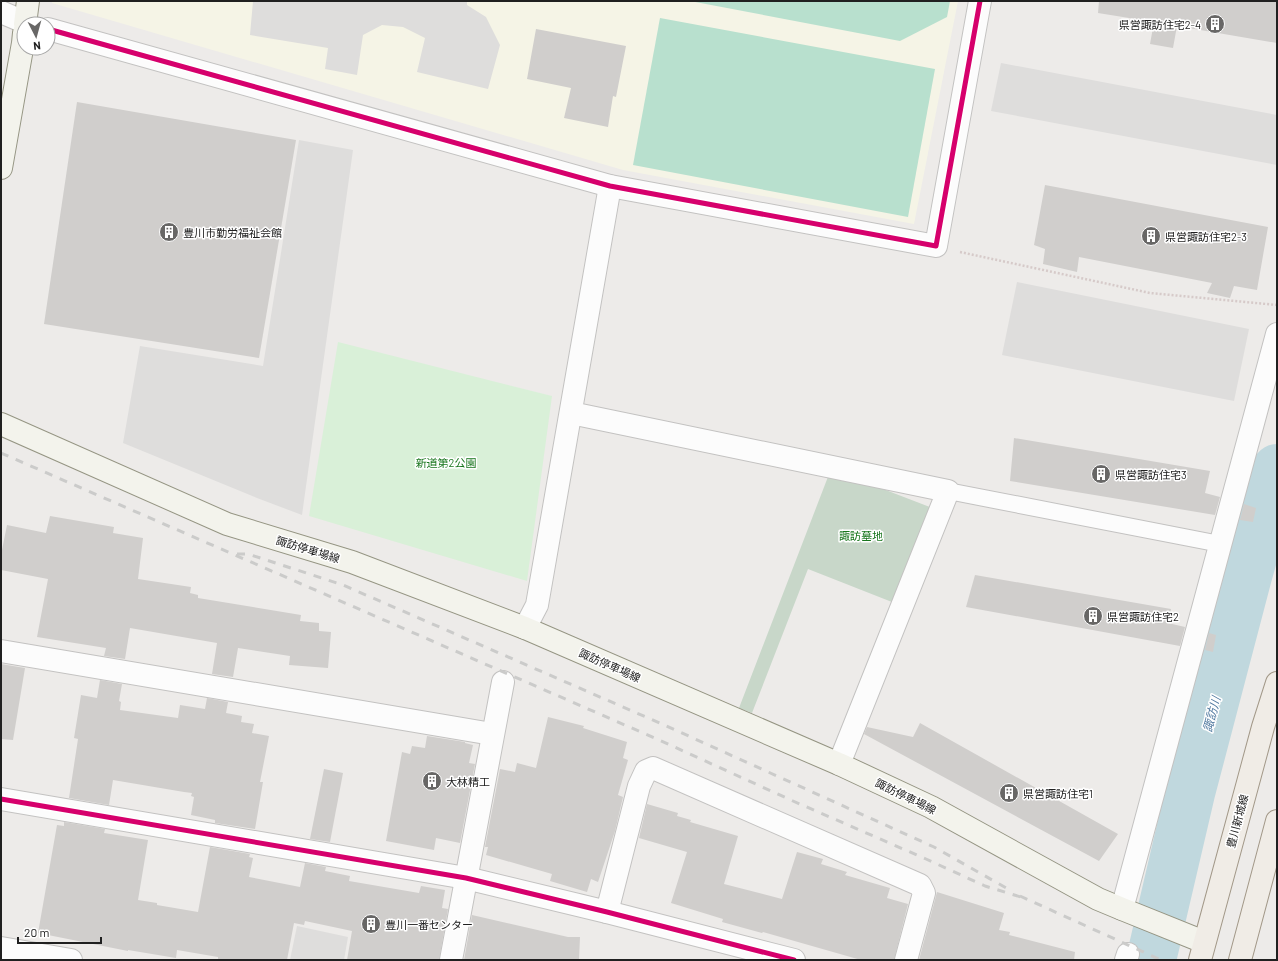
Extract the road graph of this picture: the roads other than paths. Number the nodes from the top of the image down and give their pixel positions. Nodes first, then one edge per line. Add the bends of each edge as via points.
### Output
1 (28, 1) edge
2 (980, 1) edge
3 (1, 12) edge
4 (26, 16) edge
5 (16, 21) edge
6 (56, 31) edge
7 (21, 56) edge
8 (1, 168) edge
9 (610, 186) junction
10 (1277, 334) edge
11 (571, 413) junction
12 (1, 424) edge
13 (948, 490) junction
14 (1220, 544) junction
15 (525, 628) junction
16 (1, 651) edge
17 (502, 682) dead end
18 (1277, 683) edge
19 (1270, 729) edge
20 (492, 734) junction
21 (839, 764) junction
22 (1, 799) edge
23 (1277, 820) edge
24 (466, 878) junction
25 (606, 912) junction
26 (1130, 912) junction
27 (1198, 946) edge
28 (1, 948) edge
29 (71, 960) edge
30 (451, 960) edge
31 (794, 960) edge
32 (906, 960) edge
33 (1240, 960) edge

1 - 4 main road
2 - 9 street via 936,246
3 - 5 street
6 - 9 street
7 - 8 main road
9 - 11 street
10 - 14 street
11 - 13 street
11 - 15 street via 537,605
12 - 15 main road, 諏訪停車場線 via 227,524 352,562
13 - 14 lane
13 - 21 street
14 - 26 street
15 - 21 main road, 諏訪停車場線
16 - 20 street
17 - 20 street
18 - 19 main road, 豊川新城線
19 - 27 main road, 豊川新城線
20 - 24 street
21 - 26 main road, 諏訪停車場線 via 931,807 1098,898
22 - 24 street
23 - 33 main road
24 - 25 street
24 - 30 street
25 - 31 street
25 - 32 street via 639,786 646,770 653,768 920,885 924,893
26 - 27 main road, 諏訪停車場線
28 - 29 street

